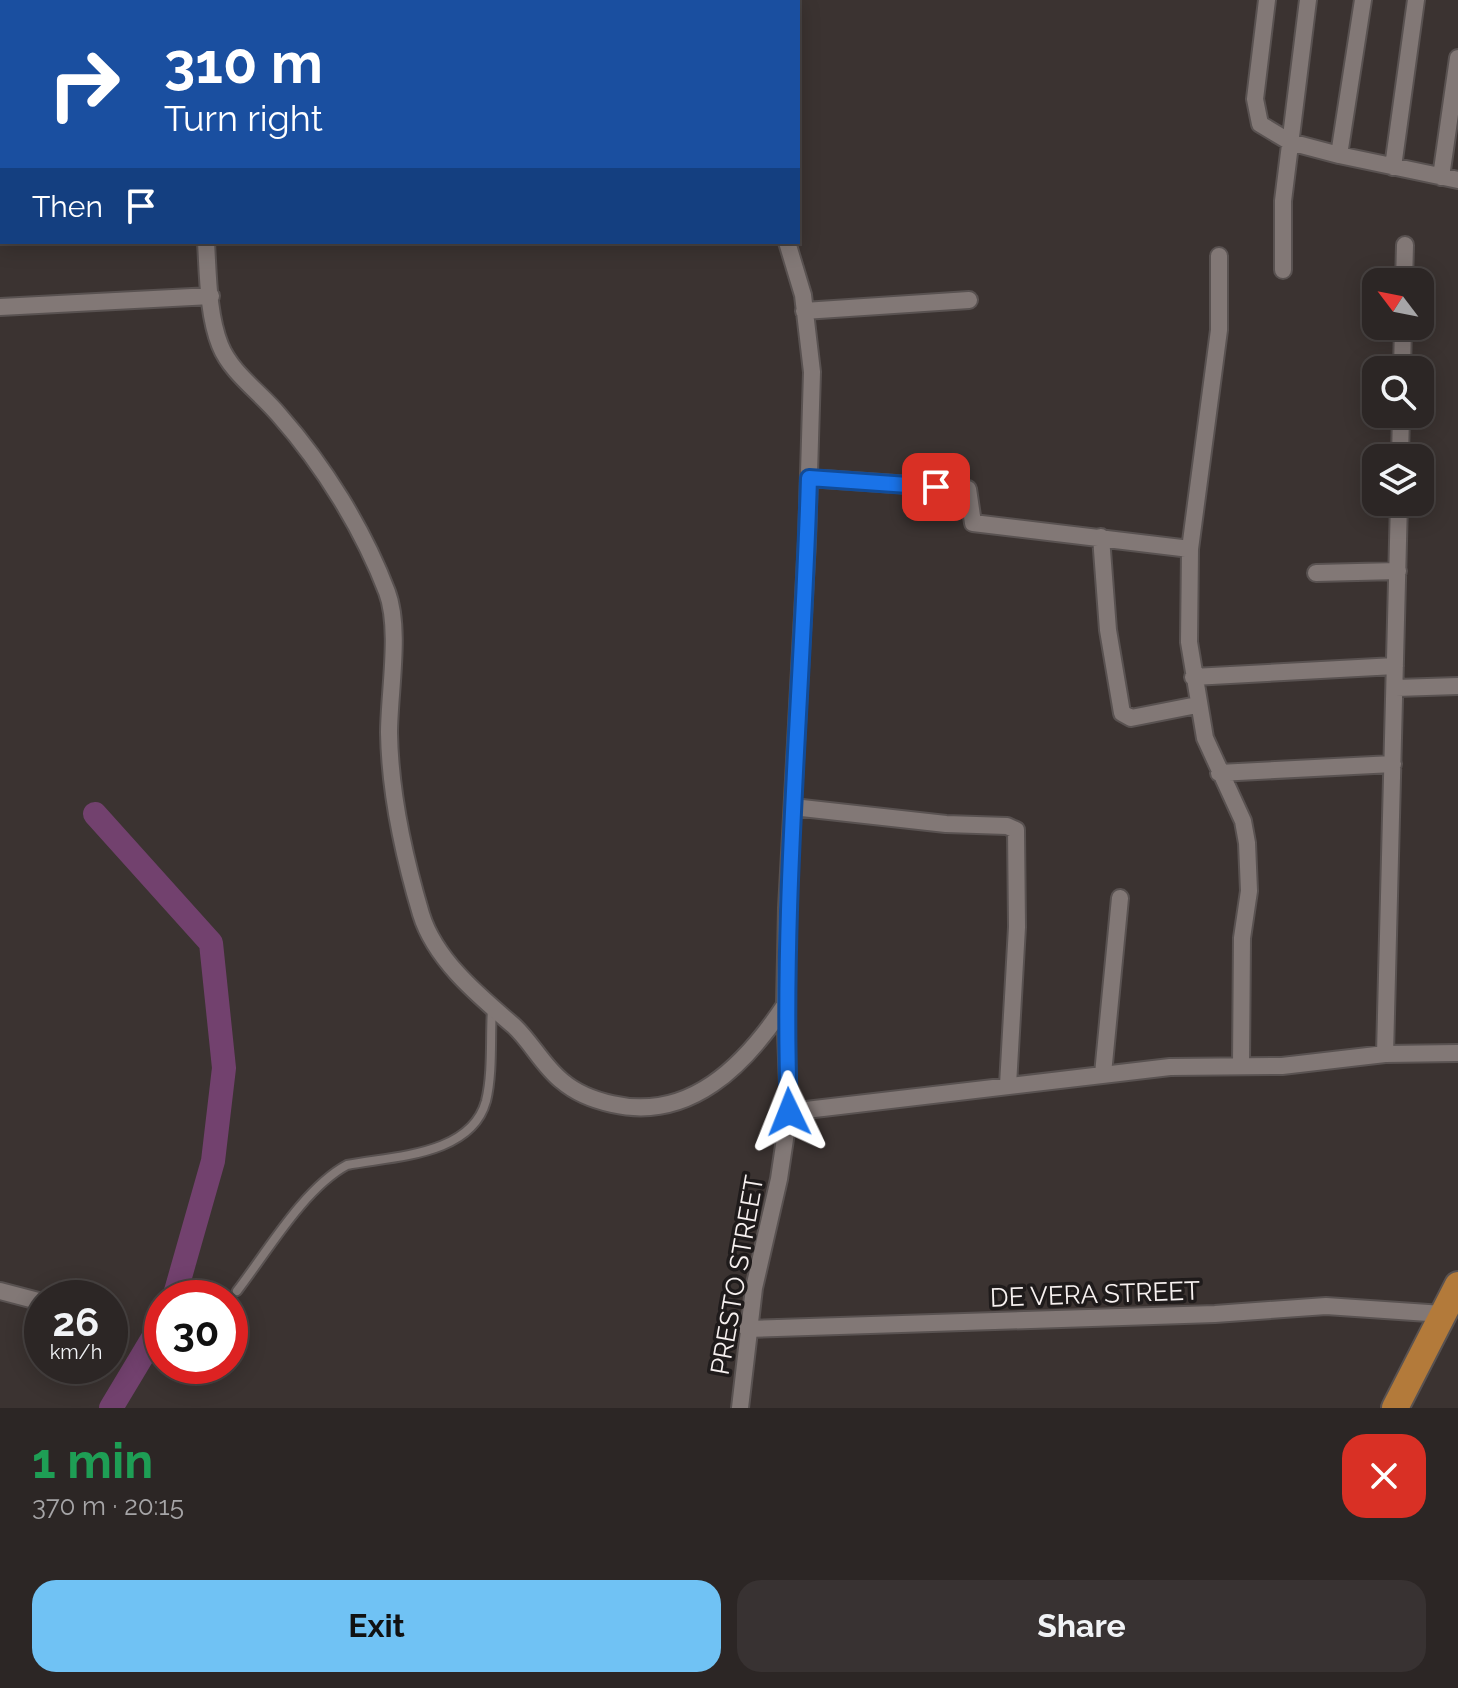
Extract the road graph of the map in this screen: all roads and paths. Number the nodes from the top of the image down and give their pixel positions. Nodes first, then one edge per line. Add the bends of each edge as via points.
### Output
1 (1267, 0) edge
2 (1308, 0) edge
3 (1363, 0) edge
4 (1416, 0) edge
5 (1458, 58) edge
6 (1290, 142) junction
7 (1339, 155) junction
8 (1393, 167) junction
9 (1441, 177) junction
10 (1458, 180) edge
11 (206, 244) edge
12 (788, 244) edge
13 (1405, 245) dead end
14 (1219, 256) dead end
15 (1404, 268) edge
16 (1283, 270) dead end
17 (211, 296) junction
18 (969, 300) dead end
19 (0, 307) edge
20 (804, 311) junction
21 (809, 478) junction
22 (1399, 516) edge
23 (1101, 537) junction
24 (1190, 549) junction
25 (1398, 571) junction
26 (1316, 573) dead end
27 (1395, 666) junction
28 (1193, 677) junction
29 (1458, 686) edge
30 (1396, 688) junction
31 (1197, 705) junction
32 (1393, 764) junction
33 (1219, 773) junction
34 (793, 807) junction
35 (1120, 898) dead end
36 (785, 1005) junction
37 (492, 1007) junction
38 (1458, 1053) edge
39 (1385, 1054) junction
40 (1241, 1066) junction
41 (1103, 1074) junction
42 (1008, 1085) junction
43 (789, 1112) junction
44 (245, 1280) edge
45 (1458, 1285) edge
46 (0, 1291) edge
47 (24, 1297) edge
48 (1443, 1314) junction
49 (747, 1329) junction
50 (740, 1408) edge
51 (1395, 1408) edge

1 - 6 street via 1256,113 1267,131
2 - 6 street
3 - 7 street
4 - 8 street
5 - 9 street
6 - 7 street
6 - 16 street
7 - 8 street
8 - 9 street
9 - 10 street
11 - 17 street
12 - 20 street, PRESTO STREET
13 - 15 street
14 - 24 street via 1219,330
17 - 19 street
17 - 37 street via 219,344 228,361 317,462 389,597 392,780 421,916 446,959
18 - 20 street
20 - 21 street, PRESTO STREET via 812,372
21 - 23 street via 968,489 973,523
21 - 34 street, PRESTO STREET
22 - 25 street
23 - 24 street
23 - 31 street via 1108,630 1122,713 1131,718
24 - 28 street
25 - 26 street
25 - 27 street
27 - 28 street
27 - 30 street
28 - 31 street
29 - 30 street
30 - 32 street
31 - 33 street
32 - 33 street
32 - 39 street
33 - 40 street via 1243,821 1249,867 1242,938
34 - 36 street, PRESTO STREET
34 - 42 street via 1016,830 1017,940
35 - 41 street
36 - 37 street via 762,1040 722,1077 688,1098 648,1110 598,1101 564,1083 531,1042
36 - 43 street, PRESTO STREET
37 - 44 lane via 487,1097 466,1132 443,1146 334,1172
38 - 39 street
39 - 40 street via 1314,1064
40 - 41 street
41 - 42 street
42 - 43 street
43 - 49 street, PRESTO STREET
45 - 48 main road
46 - 47 street
48 - 49 street, DE VERA STREET via 1326,1306
48 - 51 main road
49 - 50 street, PRESTO STREET

